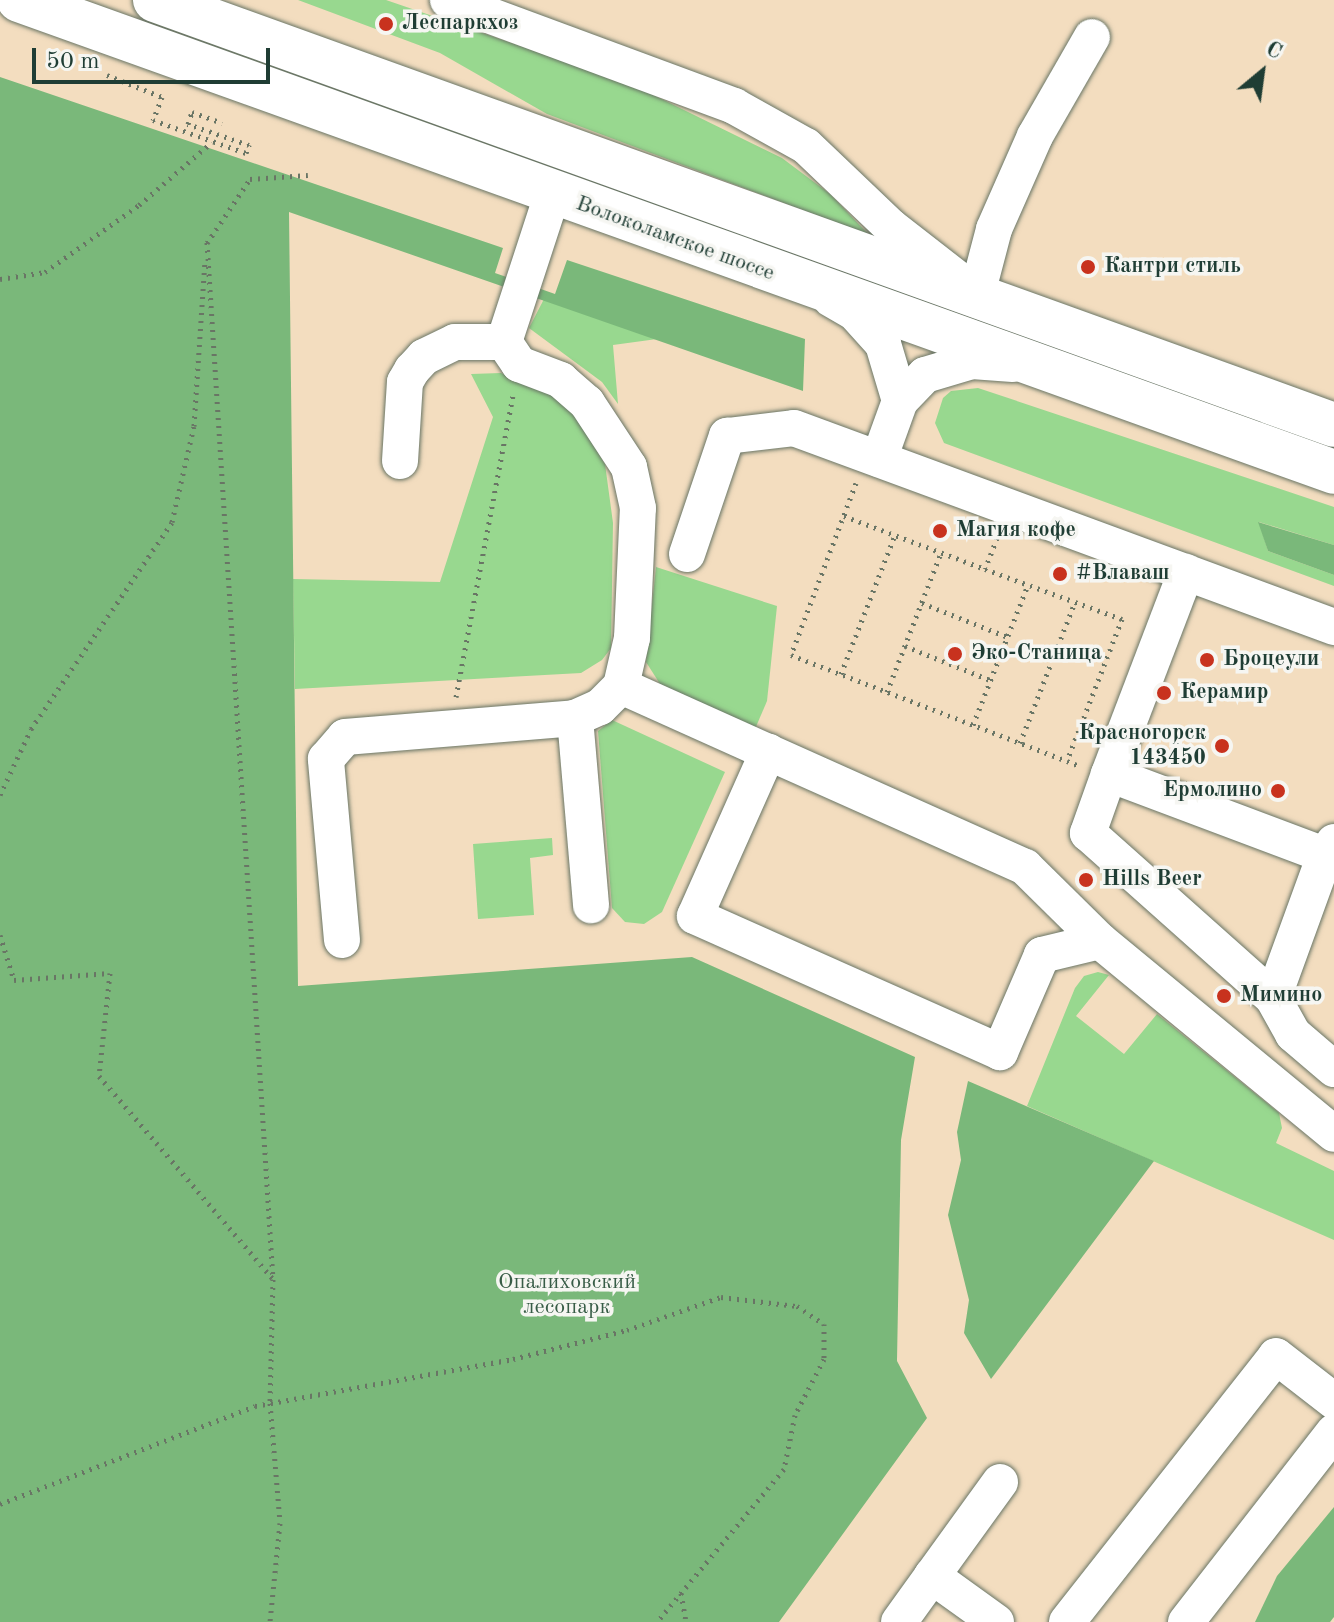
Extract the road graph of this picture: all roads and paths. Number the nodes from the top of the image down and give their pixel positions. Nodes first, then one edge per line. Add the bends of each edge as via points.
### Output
1 (19, 0) edge
2 (155, 0) edge
3 (448, 0) edge
4 (1092, 37) dead end
5 (94, 70) dead end
6 (222, 123) dead end
7 (213, 141) junction
8 (308, 175) dead end
9 (552, 195) junction
10 (207, 242) junction
11 (0, 279) edge
12 (816, 290) junction
13 (977, 294) junction
14 (512, 353) junction
15 (1035, 366) junction
16 (900, 401) junction
17 (1334, 425) edge
18 (873, 456) junction
19 (400, 461) dead end
20 (1334, 472) edge
21 (1009, 506) junction
22 (844, 516) junction
23 (895, 535) junction
24 (941, 553) junction
25 (687, 554) dead end
26 (985, 569) junction
27 (1186, 572) junction
28 (1028, 585) junction
29 (1075, 602) junction
30 (922, 603) junction
31 (1334, 627) edge
32 (1008, 637) junction
33 (905, 646) junction
34 (841, 674) junction
35 (990, 680) junction
36 (621, 686) junction
37 (887, 692) junction
38 (575, 718) junction
39 (973, 725) junction
40 (450, 728) junction
41 (1020, 743) junction
42 (768, 752) junction
43 (1067, 761) junction
44 (1108, 775) junction
45 (0, 795) edge
46 (1330, 849) edge
47 (591, 905) dead end
48 (0, 935) edge
49 (342, 940) dead end
50 (1100, 941) junction
51 (1273, 998) junction
52 (1334, 1069) edge
53 (1334, 1134) edge
54 (273, 1279) junction
55 (1334, 1401) edge
56 (270, 1403) junction
57 (1334, 1432) edge
58 (1000, 1482) dead end
59 (0, 1504) edge
60 (932, 1576) junction
61 (681, 1593) junction
62 (270, 1622) edge
63 (657, 1622) edge
64 (686, 1622) edge
65 (899, 1622) edge
66 (996, 1622) edge
67 (1067, 1622) edge
68 (1186, 1622) edge

1 - 9 main road, Волоколамское шоссе
2 - 13 main road
3 - 13 street via 663,75 806,146 891,227
4 - 13 street via 1029,149 994,229
5 - 7 path via 162,97 153,120
6 - 7 path via 192,112 188,124 249,145 246,153
7 - 11 path via 139,205 45,272
8 - 10 path via 250,179
9 - 12 main road, Волоколамское шоссе
9 - 14 street via 517,290
10 - 45 path via 194,426 172,522 31,729
10 - 54 path
12 - 15 main road, Волоколамское шоссе
12 - 16 street via 855,313 883,344
13 - 17 main road
14 - 19 street via 455,342 424,357 405,382
14 - 36 street via 561,380 587,403 629,467 638,508 632,638
14 - 40 path
15 - 16 street via 946,365 925,375
15 - 20 main road, Волоколамское шоссе
16 - 18 street
18 - 21 street
18 - 22 path
18 - 25 street via 794,428 727,436
21 - 26 path
21 - 27 street
22 - 23 path
22 - 34 path via 791,655
23 - 24 path
23 - 34 path
24 - 26 path
24 - 30 path
26 - 28 path
27 - 31 street
27 - 44 street
28 - 29 path
28 - 32 path
29 - 41 path
29 - 43 path via 1122,619
30 - 32 path
30 - 33 path
32 - 35 path
33 - 35 path
33 - 37 path
34 - 37 path
35 - 39 path
36 - 38 street via 600,707
36 - 42 street
37 - 39 path
38 - 40 street
38 - 47 street
39 - 41 path
40 - 49 street via 345,737 326,759
41 - 43 path
42 - 50 street via 1025,867
42 - 50 street via 695,916 1000,1052 1042,955
43 - 44 path
44 - 46 street
44 - 51 street via 1088,833
46 - 51 street
48 - 54 path via 14,980 110,973 99,1076
50 - 53 street
51 - 52 street via 1293,1034
54 - 56 path
55 - 67 street via 1276,1356
56 - 59 path
56 - 61 path via 513,1359 627,1330 721,1297 797,1306 824,1324 824,1359 795,1415 784,1469
56 - 62 path via 280,1523
57 - 68 street
58 - 60 street
60 - 65 street
60 - 66 street
61 - 63 path
61 - 64 path

